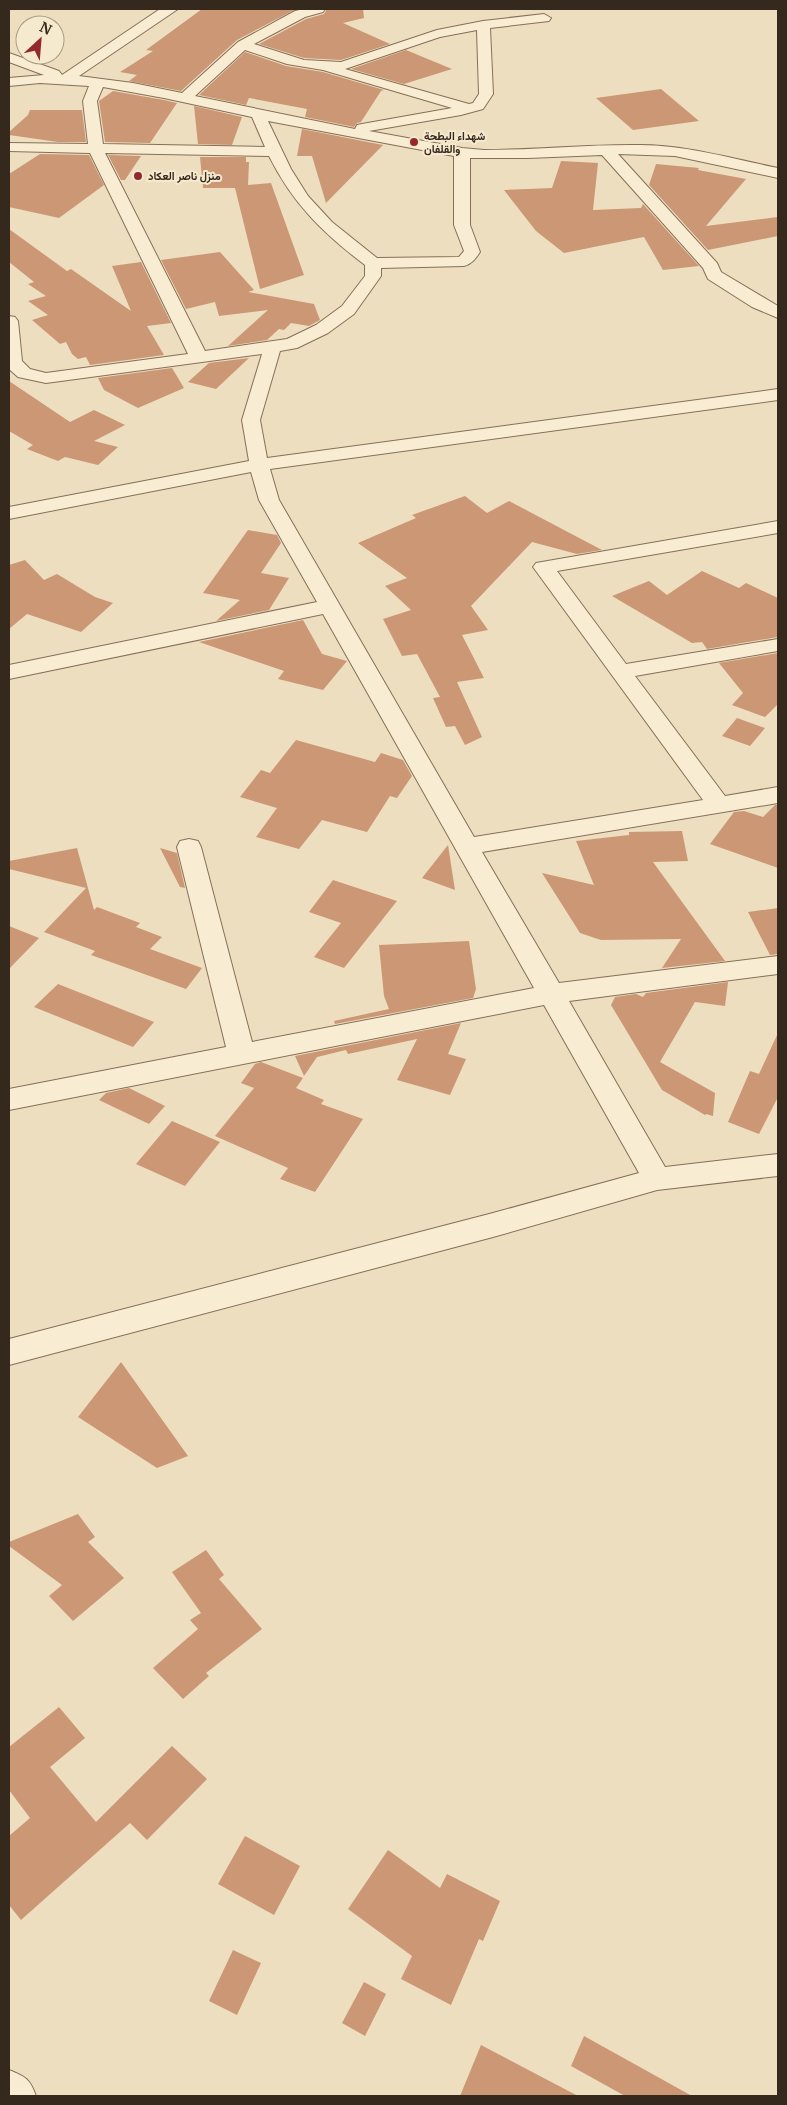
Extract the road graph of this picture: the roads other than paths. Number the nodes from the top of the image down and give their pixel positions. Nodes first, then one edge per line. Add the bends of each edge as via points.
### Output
1 (170, 9) edge
2 (318, 9) edge
3 (544, 18) dead end
4 (483, 25) junction
5 (243, 45) junction
6 (9, 57) edge
7 (326, 68) junction
8 (68, 78) junction
9 (9, 82) edge
10 (98, 82) junction
11 (184, 99) junction
12 (469, 108) junction
13 (258, 115) junction
14 (345, 131) junction
15 (9, 147) edge
16 (96, 150) junction
17 (606, 150) junction
18 (275, 152) junction
19 (462, 153) junction
20 (778, 173) edge
21 (373, 263) junction
22 (778, 314) edge
23 (9, 321) edge
24 (273, 346) junction
25 (199, 357) junction
26 (16, 376) edge
27 (778, 394) edge
28 (259, 465) junction
29 (9, 513) edge
30 (778, 527) edge
31 (330, 606) junction
32 (778, 645) edge
33 (9, 672) edge
34 (620, 672) junction
35 (778, 796) edge
36 (718, 805) junction
37 (467, 846) junction
38 (189, 847) dead end
39 (778, 964) edge
40 (550, 994) junction
41 (242, 1054) junction
42 (9, 1100) edge
43 (778, 1165) edge
44 (656, 1179) junction
45 (9, 1352) edge
46 (9, 2091) edge
47 (15, 2096) edge

1 - 8 street
2 - 5 street via 300,14
3 - 4 street
4 - 7 street via 438,34 342,66
4 - 12 street via 486,94 478,106
5 - 7 street
5 - 11 street
6 - 8 street
7 - 12 street
8 - 9 street
8 - 10 street
10 - 11 street
10 - 16 street via 90,101
11 - 13 street
12 - 14 street
13 - 14 street
13 - 18 street
14 - 19 street
15 - 16 street
16 - 18 street
16 - 25 street
17 - 19 street via 496,156
17 - 20 street via 676,152
17 - 22 street via 711,266 714,275
18 - 21 street via 302,200 327,226
19 - 21 street via 462,225 472,252 464,260 443,263
21 - 24 street via 372,276 348,310 322,329 291,344
23 - 26 street
24 - 25 street
24 - 28 street via 251,420
25 - 26 street via 46,378
27 - 28 street
28 - 29 street
28 - 31 street via 269,500
30 - 34 street via 543,567
31 - 33 street
31 - 37 street
32 - 34 street
34 - 36 street
35 - 36 street
36 - 37 street
37 - 40 street
38 - 41 street
39 - 40 street
40 - 41 street
40 - 44 street
41 - 42 street
43 - 44 street
44 - 45 street via 494,1225
46 - 47 street

